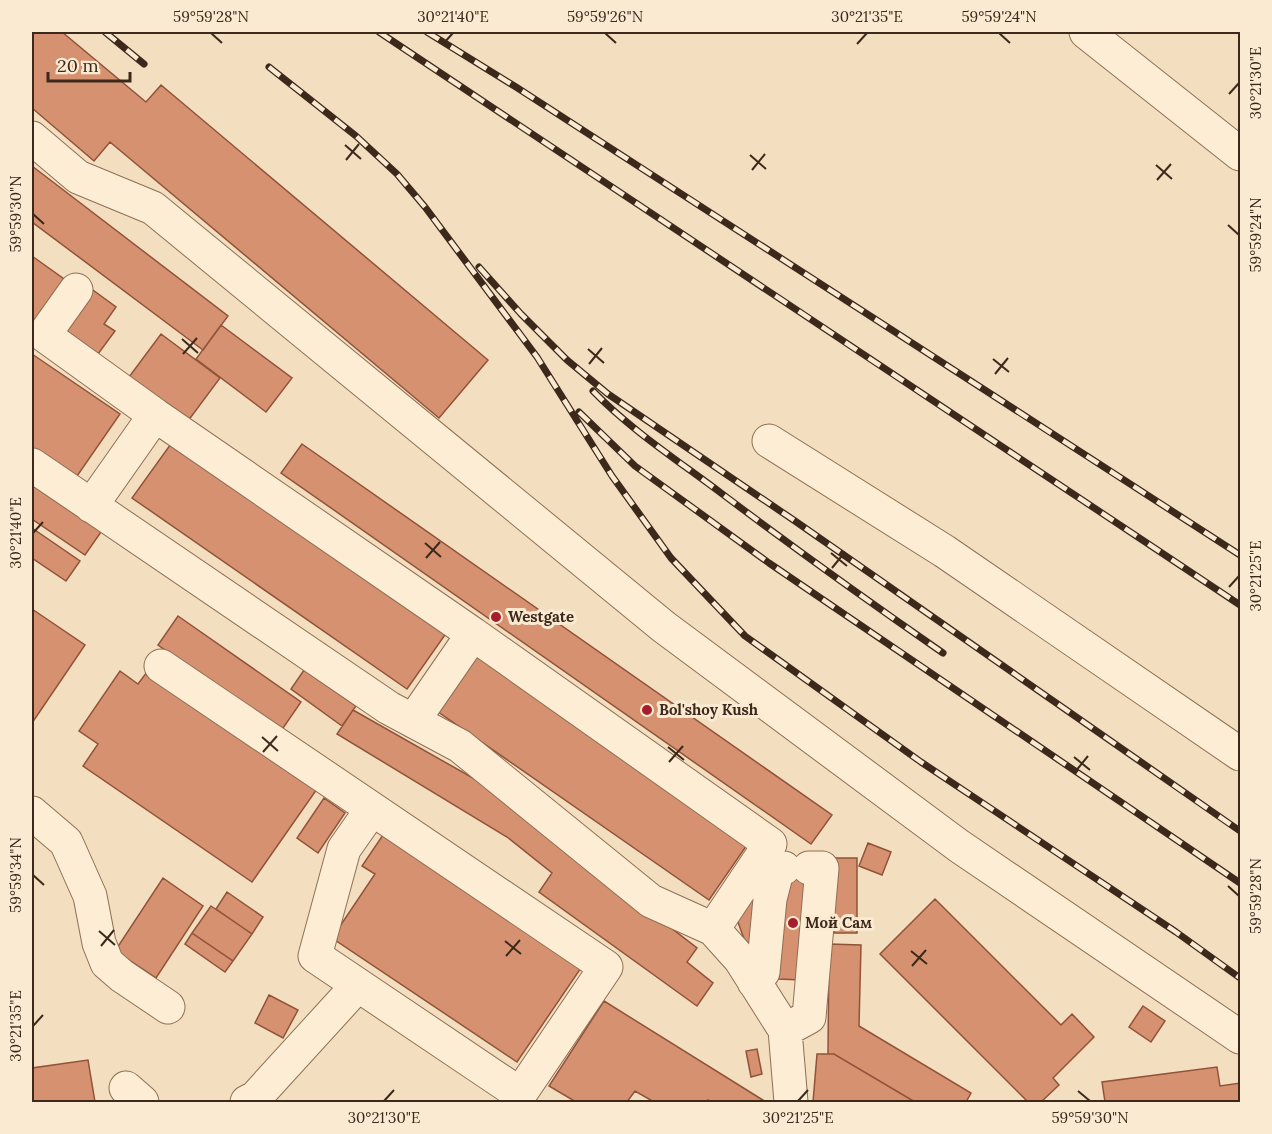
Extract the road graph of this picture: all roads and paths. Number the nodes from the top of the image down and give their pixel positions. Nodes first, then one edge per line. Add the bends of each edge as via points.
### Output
1 (1086, 32) edge
2 (32, 138) edge
3 (1240, 154) edge
4 (76, 290) dead end
5 (155, 415) junction
6 (769, 441) dead end
7 (32, 465) edge
8 (92, 506) junction
9 (473, 634) junction
10 (161, 666) dead end
11 (413, 721) junction
12 (1240, 754) edge
13 (372, 810) junction
14 (32, 813) edge
15 (713, 929) junction
16 (754, 982) junction
17 (358, 985) junction
18 (168, 1007) dead end
19 (784, 1030) junction
20 (1240, 1037) edge
21 (247, 1102) edge
22 (792, 1102) edge

1 - 3 lane
2 - 20 lane via 78,177 153,208 664,627 959,846
4 - 5 lane via 44,335
5 - 8 lane
5 - 9 lane
6 - 12 lane via 944,551
7 - 8 lane
8 - 11 lane
9 - 11 lane
9 - 15 lane via 770,844
10 - 13 lane
11 - 15 lane via 460,747 651,901
13 - 17 lane via 344,849 315,956
13 - 17 lane via 606,967 520,1094
14 - 18 lane via 66,842 90,896 107,963
15 - 16 lane via 740,958
16 - 19 lane
16 - 19 lane via 764,972 770,898 778,868 822,868 809,1017
17 - 21 lane via 255,1098
19 - 22 lane

